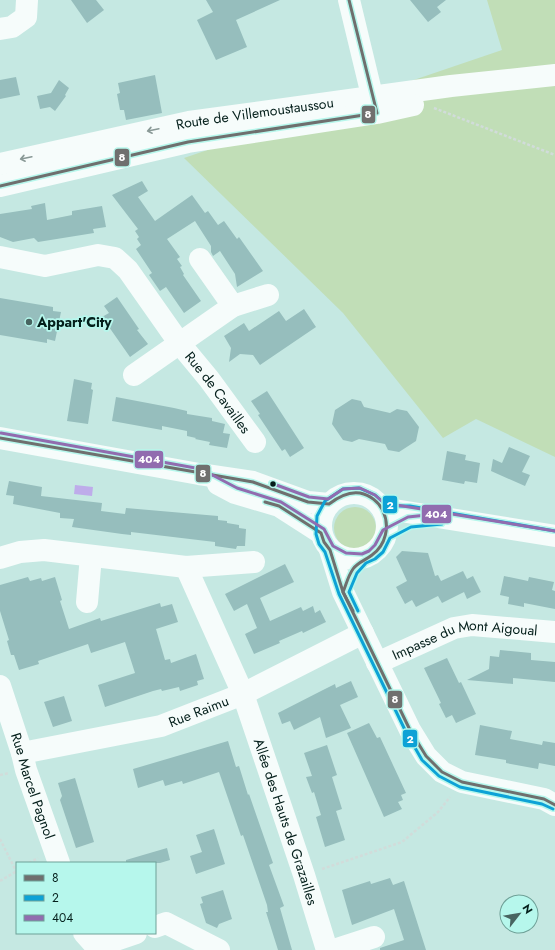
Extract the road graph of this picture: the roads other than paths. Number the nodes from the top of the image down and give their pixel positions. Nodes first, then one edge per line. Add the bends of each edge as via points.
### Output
1 (27, 0) edge
2 (349, 0) edge
3 (0, 30) edge
4 (555, 75) edge
5 (513, 80) junction
6 (374, 105) junction
7 (0, 164) edge
8 (0, 186) edge
9 (0, 257) edge
10 (200, 258) dead end
11 (268, 295) dead end
12 (233, 306) junction
13 (180, 344) junction
14 (134, 375) dead end
15 (0, 438) edge
16 (255, 442) dead end
17 (199, 474) junction
18 (337, 499) junction
19 (377, 504) junction
20 (447, 518) junction
21 (386, 534) junction
22 (555, 536) edge
23 (325, 541) junction
24 (91, 556) junction
25 (0, 558) edge
26 (363, 559) junction
27 (254, 562) dead end
28 (186, 567) junction
29 (343, 592) junction
30 (87, 602) dead end
31 (555, 632) edge
32 (363, 633) junction
33 (377, 663) junction
34 (0, 686) edge
35 (242, 694) junction
36 (22, 753) junction
37 (555, 805) edge
38 (59, 862) edge
39 (156, 927) edge
40 (85, 934) edge
41 (133, 934) edge
42 (374, 937) dead end
43 (219, 950) edge
44 (326, 950) edge
45 (334, 950) edge

1 - 3 street via 26,17 12,27
2 - 6 street
4 - 5 street, Route de Villemoustaussou
5 - 6 street, Route de Villemoustaussou via 451,86
5 - 6 street, Route de Villemoustaussou via 423,103
6 -> 7 street, Route de Villemoustaussou via 189,122
6 - 8 street, Route de Villemoustaussou via 188,142
9 - 13 street, Rue de Cavailles via 45,266 98,255 115,258 128,270
10 - 12 street
11 - 12 street
12 - 13 street
13 - 14 street, Rue de Cavailles
13 - 16 street, Rue de Cavailles
15 - 17 street
17 - 18 street via 253,482 308,502
17 - 23 street via 235,493 279,506
18 - 19 street via 359,493
18 - 23 street via 322,516
19 - 20 street
19 - 21 street via 387,523
20 - 21 street via 410,522
20 - 22 street
21 - 26 street via 379,548
23 - 26 street via 345,558
23 - 29 street
24 - 25 street via 44,550 20,552
24 - 28 street
24 - 30 street
26 - 29 street via 353,570
27 - 28 street
28 - 35 street
29 - 32 street
31 - 33 street, Impasse du Mont Aigoual via 472,625 460,627
32 - 33 street
32 - 35 street, Rue Raimu
33 - 37 street via 410,730 426,756 442,772 462,782 544,799
34 - 36 street, Rue Marcel Pagnol
35 - 36 street, Rue Raimu via 161,726
35 - 44 street, Allée des Hauts de Grazailles via 304,875
36 - 38 street, Rue Marcel Pagnol
39 - 43 street via 166,923
40 - 41 street via 93,943 107,943
42 - 45 street

